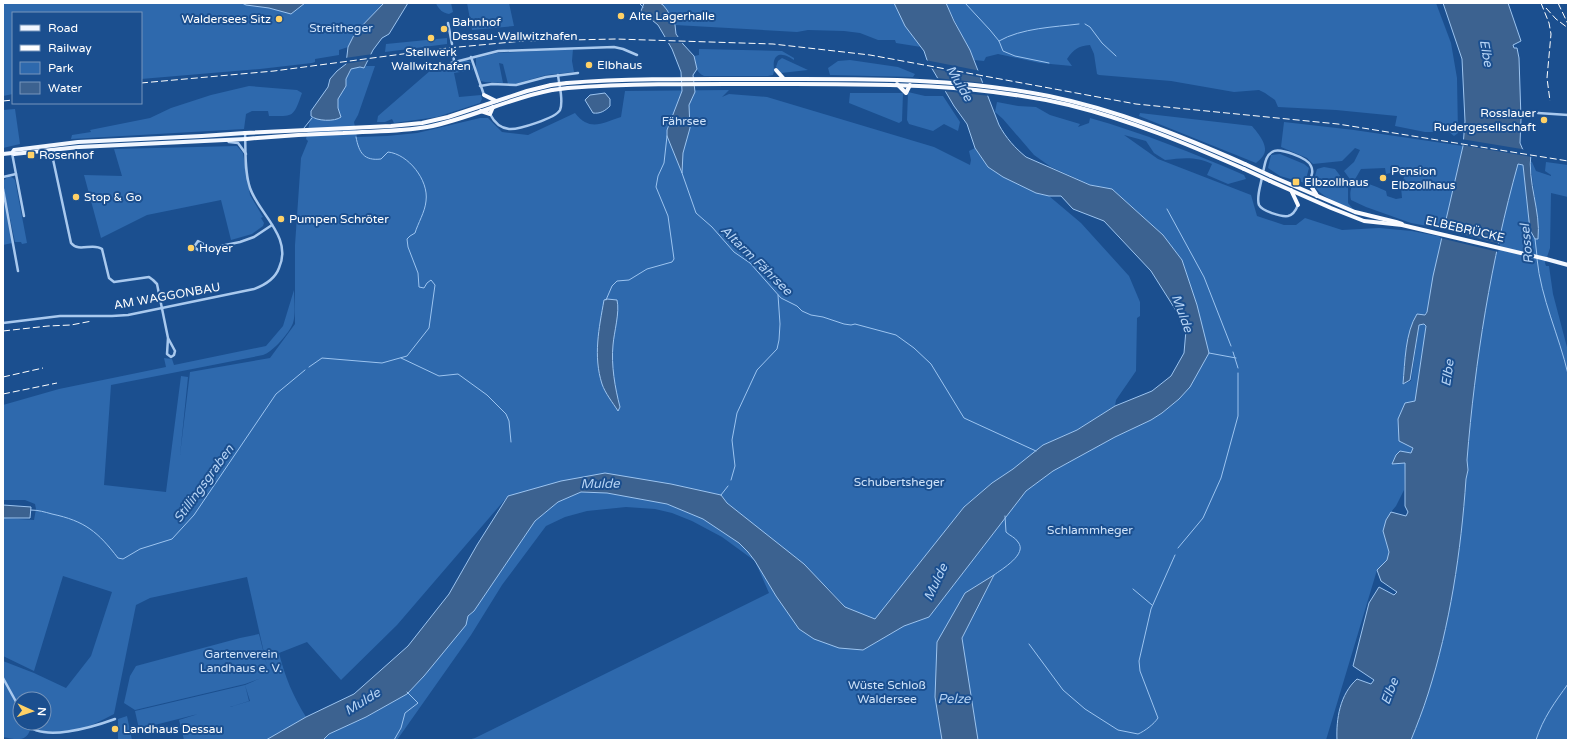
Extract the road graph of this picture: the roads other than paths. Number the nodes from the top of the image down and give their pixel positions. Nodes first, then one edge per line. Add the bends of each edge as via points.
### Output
1 (448, 23) dead end
2 (452, 44) dead end
3 (452, 49) dead end
4 (637, 55) dead end
5 (471, 57) junction
6 (578, 73) dead end
7 (558, 76) junction
8 (773, 79) junction
9 (784, 79) junction
10 (805, 81) junction
11 (675, 82) junction
12 (897, 84) junction
13 (910, 84) junction
14 (480, 86) junction
15 (568, 86) junction
16 (552, 88) junction
17 (484, 95) junction
18 (496, 101) junction
19 (484, 105) junction
20 (493, 107) junction
21 (480, 111) junction
22 (1538, 113) dead end
23 (490, 114) junction
24 (1568, 115) edge
25 (246, 133) junction
26 (246, 139) junction
27 (227, 140) junction
28 (51, 149) junction
29 (12, 153) junction
30 (3, 154) edge
31 (246, 154) junction
32 (16, 174) junction
33 (3, 177) edge
34 (1309, 182) junction
35 (3, 189) edge
36 (1291, 190) junction
37 (1302, 190) junction
38 (1304, 196) junction
39 (1317, 196) junction
40 (1298, 205) junction
41 (24, 216) dead end
42 (272, 225) junction
43 (1402, 225) junction
44 (211, 248) junction
45 (1546, 259) joint
46 (1568, 265) edge
47 (18, 271) dead end
48 (162, 308) junction
49 (3, 323) edge
50 (168, 338) junction
51 (3, 678) edge
52 (12, 694) edge
53 (115, 720) dead end
54 (32, 731) edge
55 (45, 736) dead end
56 (68, 736) dead end

1 - 2 street
3 - 5 street via 452,62
4 - 5 street via 623,48 606,47 498,51
5 - 14 street
6 - 7 street
7 - 14 street via 516,85
7 - 23 street via 562,104 560,111 553,117 508,129 498,124
8 - 9 highway
8 - 9 highway via 776,70
8 - 11 highway via 702,79
9 - 10 highway
10 - 11 highway via 702,84
10 - 12 highway
10 - 37 highway, bridge via 927,80 1049,96 1163,129
11 - 15 highway via 622,86
11 - 15 highway via 588,82
12 - 13 highway
12 - 13 highway via 906,93
13 - 36 highway, bridge via 996,92 1046,100 1089,111 1162,134
14 - 17 street
15 - 16 highway, bridge
16 - 18 highway via 527,91
16 - 20 highway
17 - 18 highway
17 - 19 highway
18 - 19 highway
19 - 25 highway via 422,123
20 - 21 highway
20 - 23 highway
21 - 23 highway
21 - 26 highway via 427,127
22 - 24 street
25 - 26 street, AM WAGGONBAU
25 - 29 main road via 58,144 14,150
26 - 27 main road
26 - 31 street, AM WAGGONBAU
27 - 28 main road
27 - 31 street via 238,144
28 - 29 main road
28 - 48 street via 71,243 78,247 100,247 109,278 114,282 149,277 156,284
29 - 30 main road
29 - 32 street
31 - 42 street, AM WAGGONBAU via 250,187 257,204
32 - 33 street
32 - 41 street
34 - 37 highway
34 - 39 highway
34 - 40 street via 1312,170 1308,161 1280,150 1268,156 1259,195 1260,206 1286,216 1293,213
35 - 47 street
36 - 38 highway
36 - 40 highway
37 - 39 highway
38 - 40 highway
38 - 43 highway via 1364,221
39 - 43 highway via 1360,213
42 - 44 street via 250,239
42 - 48 street, AM WAGGONBAU via 280,239 282,256 279,269 270,281 254,289
43 - 45 highway, ELBEBRÜCKE
44 - 44 street via 200,241 194,247 198,250
45 - 46 main road
48 - 49 street, AM WAGGONBAU via 117,316 65,316
48 - 50 street
50 - 50 street via 175,352 170,357 167,354
51 - 52 street
53 - 56 street
54 - 55 street

